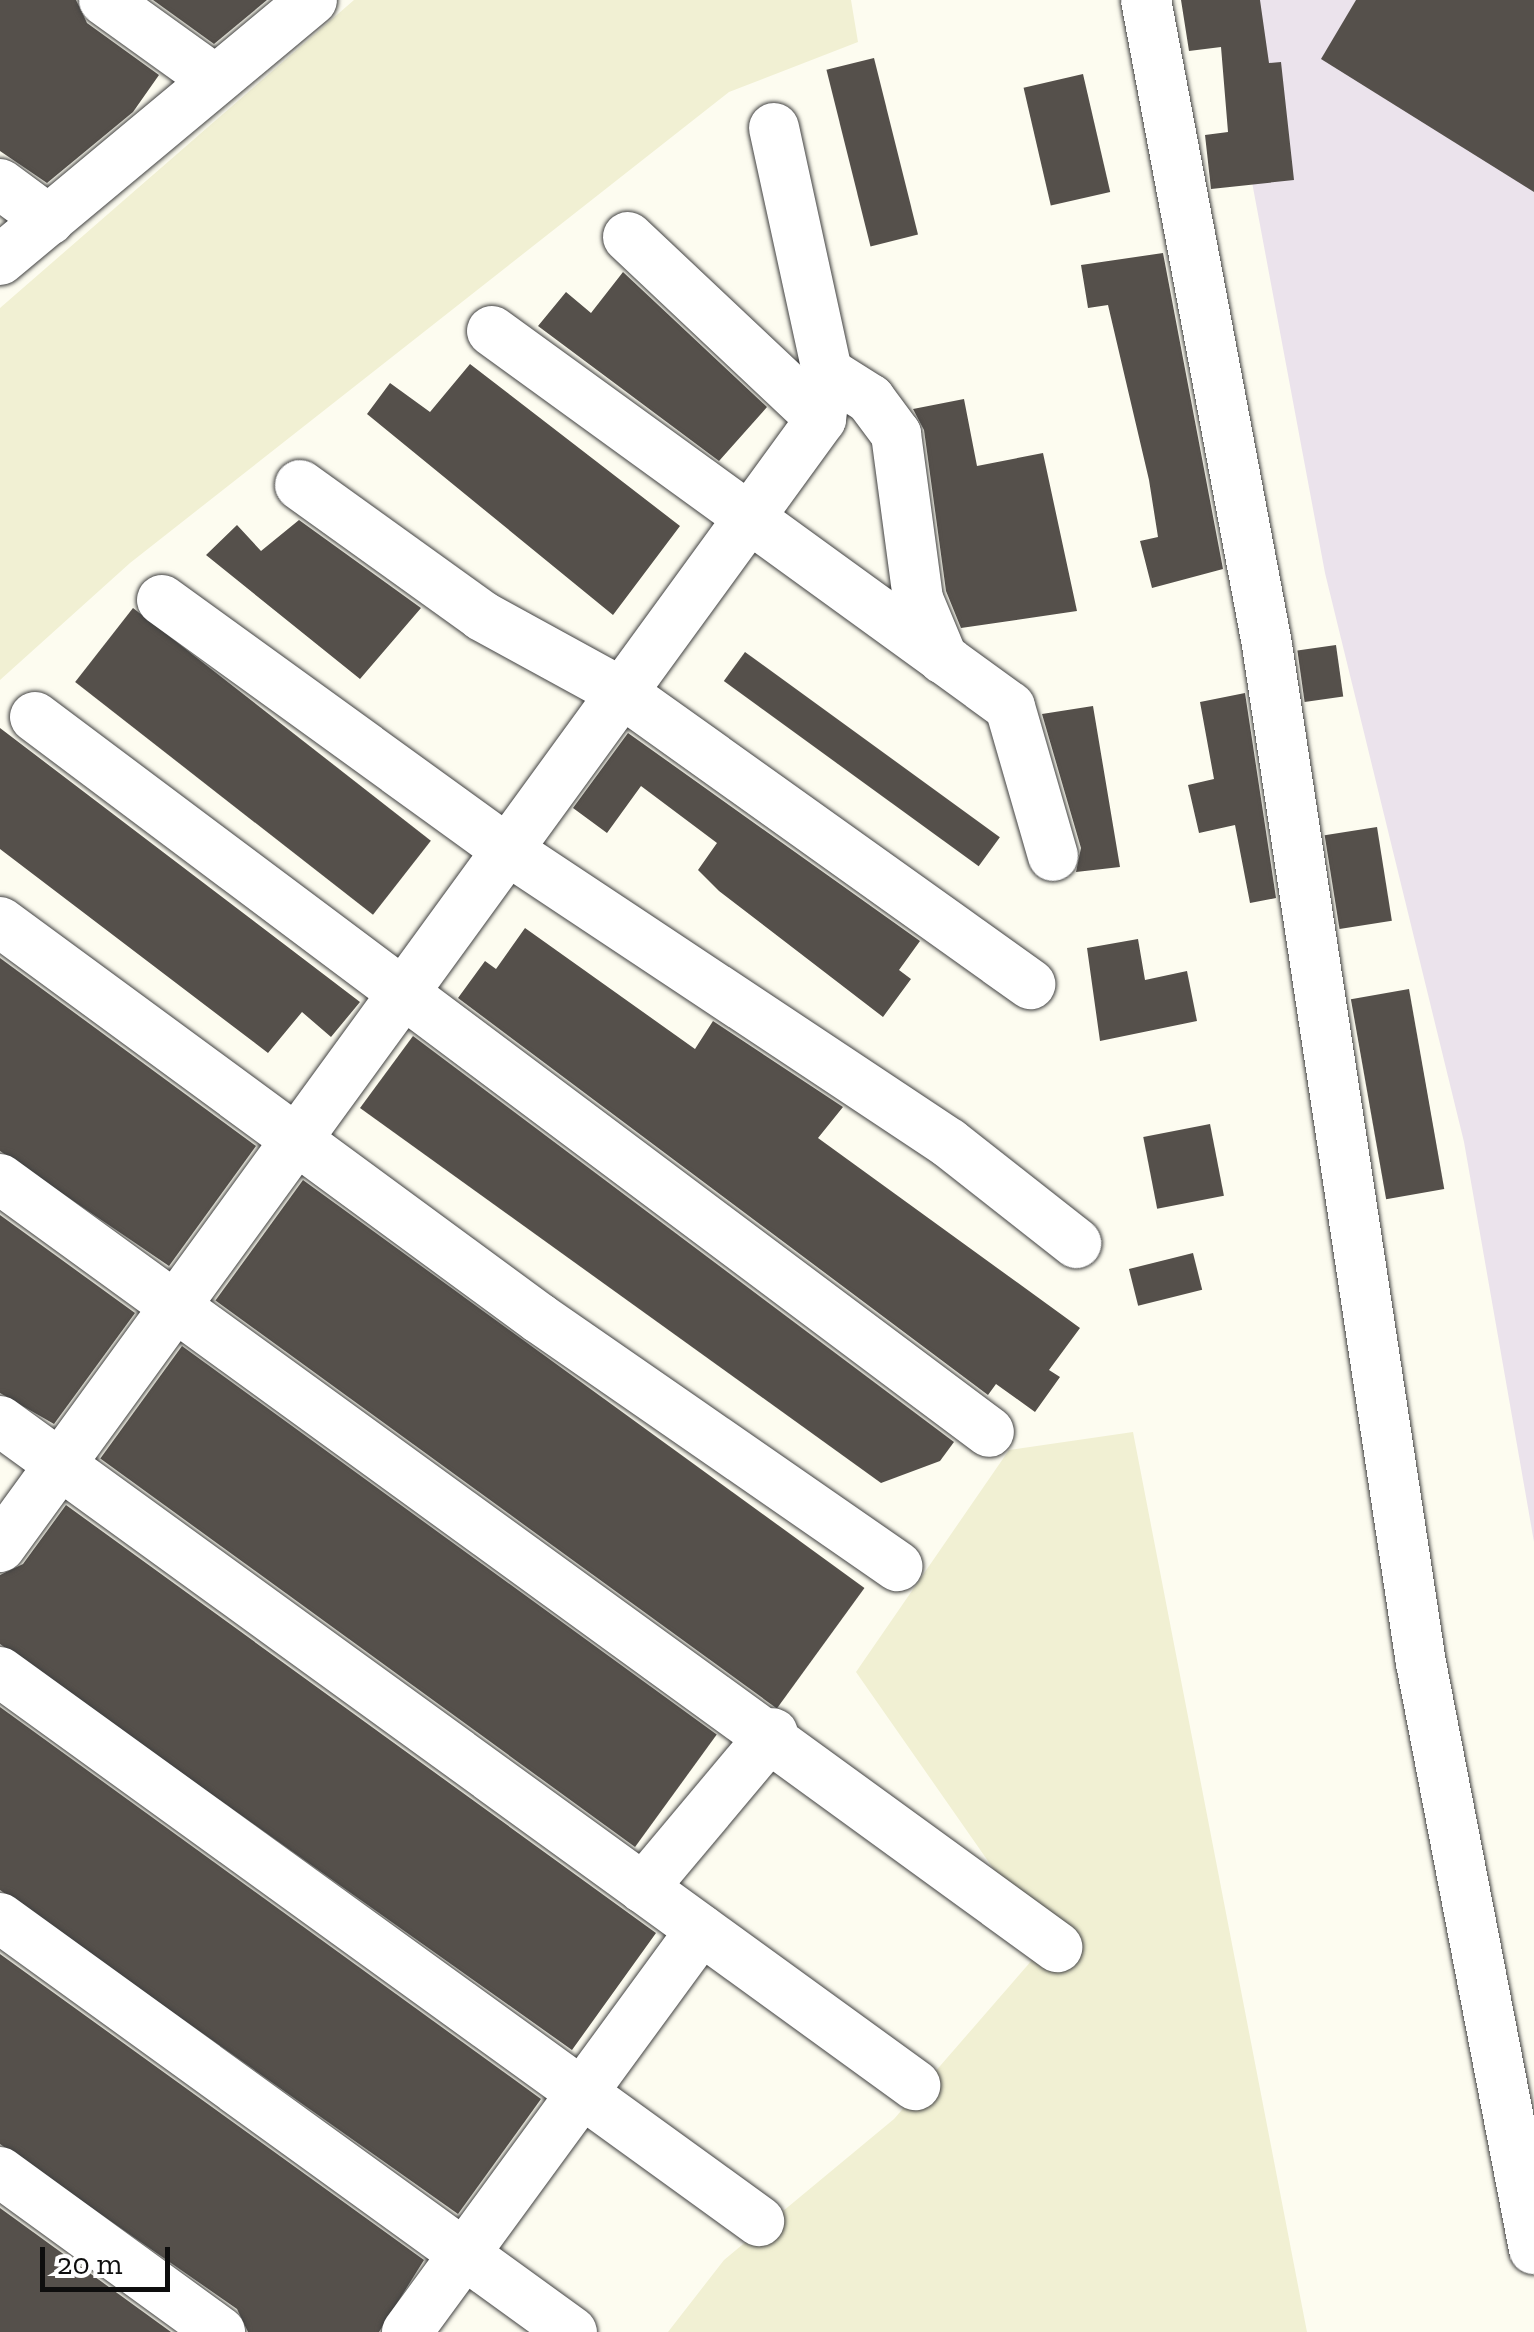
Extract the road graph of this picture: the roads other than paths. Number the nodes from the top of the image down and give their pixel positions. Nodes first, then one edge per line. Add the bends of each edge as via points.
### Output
1 (104, 0) edge
2 (312, 0) edge
3 (1146, 0) edge
4 (214, 79) junction
5 (774, 128) dead end
6 (0, 184) edge
7 (49, 220) junction
8 (628, 237) dead end
9 (0, 260) edge
10 (492, 332) dead end
11 (824, 395) junction
12 (300, 485) dead end
13 (747, 519) junction
14 (162, 600) dead end
15 (943, 660) junction
16 (621, 692) junction
17 (35, 717) dead end
18 (508, 852) junction
19 (1053, 856) dead end
20 (0, 922) edge
21 (1030, 984) dead end
22 (404, 994) junction
23 (297, 1138) junction
24 (0, 1179) edge
25 (1076, 1243) dead end
26 (175, 1306) junction
27 (0, 1421) edge
28 (989, 1432) dead end
29 (60, 1464) junction
30 (0, 1547) edge
31 (897, 1566) dead end
32 (0, 1672) edge
33 (773, 1733) junction
34 (643, 1888) junction
35 (0, 1918) edge
36 (701, 1930) junction
37 (1057, 1948) dead end
38 (914, 2085) dead end
39 (582, 2093) junction
40 (0, 2172) edge
41 (759, 2221) dead end
42 (1534, 2249) edge
43 (464, 2254) junction
44 (220, 2332) edge
45 (407, 2332) edge
46 (572, 2332) edge

1 - 4 street
2 - 4 street
3 - 42 street via 1267,645 1421,1663
4 - 7 street
5 - 11 street
6 - 7 street
7 - 9 street
8 - 11 street
10 - 13 street
11 - 13 street
11 - 15 street via 870,400 896,434 918,599
12 - 16 street via 482,616
13 - 15 street
13 - 16 street
14 - 18 street
15 - 19 street via 1010,707
16 - 18 street
16 - 21 street
17 - 22 street
18 - 22 street
18 - 25 street via 949,1143
20 - 23 street
22 - 23 street
22 - 28 street
23 - 26 street
23 - 31 street
24 - 26 street
26 - 29 street
26 - 33 street
27 - 29 street
29 - 30 street
29 - 34 street
32 - 39 street
33 - 34 street
33 - 37 street
34 - 36 street
35 - 43 street
36 - 38 street
36 - 39 street
39 - 41 street
39 - 43 street
40 - 44 street
43 - 45 street
43 - 46 street

